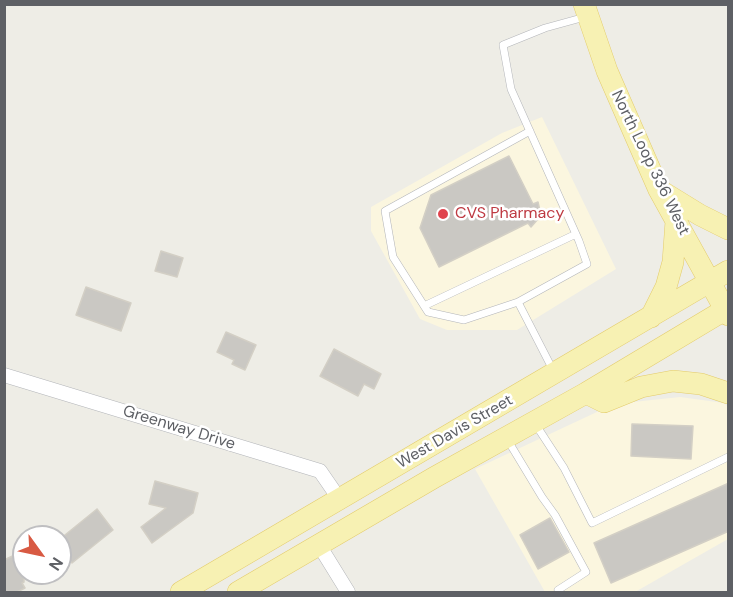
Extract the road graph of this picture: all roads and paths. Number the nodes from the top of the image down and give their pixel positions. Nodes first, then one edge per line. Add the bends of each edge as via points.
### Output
1 (586, 11) edge
2 (530, 131) junction
3 (659, 190) junction
4 (676, 221) junction
5 (729, 229) edge
6 (576, 234) junction
7 (729, 271) edge
8 (710, 282) junction
9 (518, 302) junction
10 (424, 306) junction
11 (728, 311) edge
12 (651, 317) junction
13 (555, 374) junction
14 (4, 375) edge
15 (586, 393) junction
16 (729, 393) edge
17 (534, 421) junction
18 (505, 437) junction
19 (729, 457) edge
20 (340, 500) junction
21 (319, 545) junction
22 (558, 590) dead end
23 (181, 592) edge
24 (238, 592) edge
25 (348, 592) edge

1 - 2 lane via 503,45 511,89
1 - 3 main road, North Loop 336 West via 607,71
2 - 6 lane
2 - 10 lane via 385,211 393,257
3 - 4 main road, North Loop 336 West
3 - 5 main road
4 - 8 main road, North Loop 336 West
4 - 12 main road via 671,271
6 - 9 lane via 587,264
6 - 10 lane
7 - 8 main road, West Davis Street
8 - 11 main road, North Loop 336 West
8 - 12 main road, West Davis Street
9 - 10 lane via 464,320 428,312
9 - 13 lane
11 - 15 main road, West Davis Street
12 - 13 main road, West Davis Street
13 - 20 main road, West Davis Street
14 - 20 street, Greenway Drive via 320,471
15 - 16 main road via 604,402 641,387 673,381 702,384
15 - 17 main road, West Davis Street
17 - 18 main road, West Davis Street
17 - 19 lane via 592,523
18 - 21 main road, West Davis Street
18 - 22 lane via 555,515 586,573
20 - 23 main road, West Davis Street
21 - 24 main road, West Davis Street
21 - 25 street

